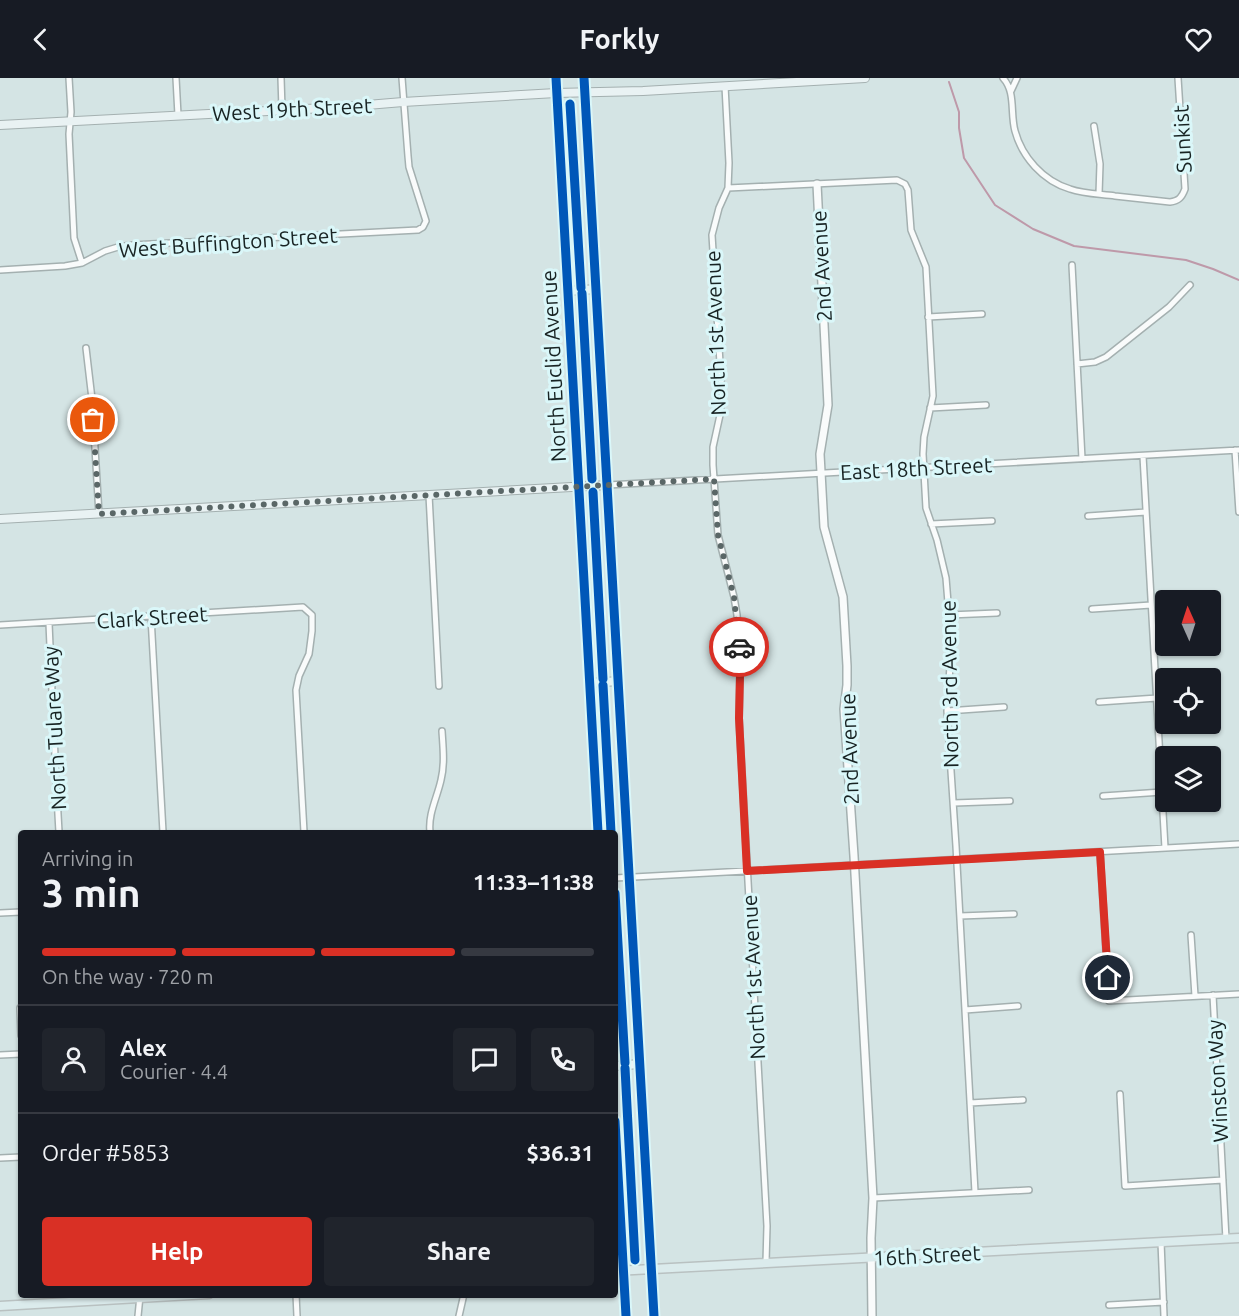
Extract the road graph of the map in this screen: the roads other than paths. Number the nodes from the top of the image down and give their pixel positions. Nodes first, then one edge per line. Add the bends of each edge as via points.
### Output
1 (69, 78) edge
2 (176, 78) edge
3 (281, 78) edge
4 (402, 78) edge
5 (556, 78) edge
6 (584, 78) edge
7 (865, 78) edge
8 (1003, 78) edge
9 (1017, 78) edge
10 (1178, 78) edge
11 (725, 86) junction
12 (1011, 91) junction
13 (585, 92) junction
14 (556, 93) junction
15 (403, 102) junction
16 (282, 109) junction
17 (178, 115) junction
18 (70, 121) junction
19 (0, 125) edge
20 (1094, 126) dead end
21 (817, 184) junction
22 (728, 188) junction
23 (1099, 194) junction
24 (82, 263) junction
25 (1072, 265) dead end
26 (0, 270) edge
27 (1190, 285) dead end
28 (597, 289) junction
29 (568, 291) junction
30 (982, 314) dead end
31 (928, 317) junction
32 (86, 348) dead end
33 (1077, 364) junction
34 (986, 405) dead end
35 (930, 408) junction
36 (1237, 450) edge
37 (1143, 456) junction
38 (1082, 459) junction
39 (924, 467) junction
40 (821, 473) junction
41 (714, 479) junction
42 (608, 485) junction
43 (578, 487) junction
44 (429, 495) junction
45 (1146, 512) junction
46 (1239, 512) edge
47 (99, 514) junction
48 (1088, 516) dead end
49 (0, 519) edge
50 (992, 521) dead end
51 (931, 524) junction
52 (1151, 605) junction
53 (1092, 609) dead end
54 (997, 613) dead end
55 (949, 615) junction
56 (151, 617) junction
57 (49, 623) junction
58 (0, 625) edge
59 (1155, 668) edge
60 (619, 681) junction
61 (589, 683) junction
62 (439, 686) dead end
63 (1155, 699) edge
64 (1099, 702) dead end
65 (1004, 707) dead end
66 (947, 711) junction
67 (442, 731) dead end
68 (1155, 792) edge
69 (1103, 796) dead end
70 (1010, 801) dead end
71 (954, 803) junction
72 (1163, 812) edge
73 (59, 830) edge
74 (163, 830) edge
75 (304, 830) edge
76 (429, 830) edge
77 (598, 830) edge
78 (1239, 844) edge
79 (1165, 848) junction
80 (1100, 852) junction
81 (957, 860) junction
82 (855, 865) junction
83 (747, 871) junction
84 (618, 878) edge
85 (630, 878) junction
86 (18, 912) edge
87 (0, 913) edge
88 (1014, 914) dead end
89 (960, 916) junction
90 (1191, 935) dead end
91 (1239, 994) edge
92 (1212, 995) junction
93 (1195, 996) junction
94 (1018, 1006) dead end
95 (965, 1010) junction
96 (18, 1054) edge
97 (0, 1055) edge
98 (639, 1064) junction
99 (618, 1066) edge
100 (1120, 1094) dead end
101 (1023, 1100) dead end
102 (970, 1103) junction
103 (18, 1157) edge
104 (0, 1158) edge
105 (1223, 1180) junction
106 (1029, 1190) dead end
107 (975, 1192) junction
108 (873, 1198) junction
109 (618, 1234) edge
110 (1239, 1238) edge
111 (1226, 1239) junction
112 (1161, 1242) junction
113 (872, 1258) junction
114 (766, 1262) junction
115 (652, 1269) junction
116 (619, 1271) edge
117 (112, 1298) edge
118 (140, 1298) edge
119 (296, 1298) edge
120 (463, 1298) edge
121 (1164, 1302) junction
122 (1109, 1305) dead end
123 (0, 1306) edge
124 (138, 1316) edge
125 (297, 1316) edge
126 (459, 1316) edge
127 (626, 1316) edge
128 (654, 1316) edge
129 (872, 1316) edge
130 (1164, 1316) edge

1 - 18 street
2 - 17 street
3 - 16 street
4 - 15 street
5 - 14 main road, North Euclid Avenue
6 - 13 main road
7 - 11 main road, West 19th Street
8 - 12 street
9 - 12 street
10 - 23 street, Sunkist via 1185,189 1180,199 1170,202
11 - 13 main road, West 19th Street
11 - 22 street, North 1st Avenue
12 - 23 street via 1016,136 1035,166 1068,189
13 - 14 main road, West 19th Street
13 - 28 main road
14 - 15 main road, West 19th Street
14 - 29 main road, North Euclid Avenue
15 - 16 main road, West 19th Street
15 - 24 street, West Buffington Street via 410,167 426,221 418,230 132,245 105,251
16 - 17 main road, West 19th Street
17 - 18 main road, West 19th Street
18 - 19 main road, West 19th Street
18 - 24 street via 74,238
20 - 23 street via 1100,164
21 - 22 street
21 - 31 street, North 3rd Avenue via 897,180 905,183 911,230 926,267
21 - 40 street, 2nd Avenue via 828,405
22 - 41 street, North 1st Avenue via 712,235 722,395 713,447
24 - 26 street, West Buffington Street
25 - 33 street
27 - 33 street via 1169,307 1106,357
28 - 29 main road
28 - 42 main road
29 - 43 main road, North Euclid Avenue
30 - 31 street
31 - 35 street, North 3rd Avenue via 933,396
32 - 47 street
33 - 38 street
34 - 35 street
35 - 39 street, North 3rd Avenue via 924,437
36 - 37 street, East 18th Street
36 - 46 street
37 - 38 street, East 18th Street
37 - 45 street
38 - 39 street, East 18th Street
39 - 40 street, East 18th Street
39 - 51 street, North 3rd Avenue via 926,508
40 - 41 street, East 18th Street
40 - 82 street, 2nd Avenue via 824,527 843,597 847,666 844,709
41 - 42 street, East 18th Street
41 - 83 street, North 1st Avenue via 718,535 736,615
42 - 43 main road, East 18th Street
42 - 60 main road
43 - 44 main road, East 18th Street
43 - 61 main road, North Euclid Avenue
44 - 47 main road, East 18th Street
44 - 62 street
45 - 48 street
45 - 52 street
47 - 49 main road, East 18th Street
50 - 51 street
51 - 55 street, North 3rd Avenue via 946,578
52 - 53 street
52 - 59 street
54 - 55 street
55 - 66 street, North 3rd Avenue
56 - 57 street, Clark Street
56 - 74 street
56 - 75 street, Clark Street via 303,607 312,615 309,654 296,690
57 - 58 street, Clark Street
57 - 73 street, North Tulare Way
60 - 61 main road
60 - 85 main road
61 - 77 main road, North Euclid Avenue
63 - 64 street
65 - 66 street
66 - 71 street, North 3rd Avenue
67 - 76 street via 442,772
68 - 69 street
70 - 71 street
71 - 81 street, North 3rd Avenue
72 - 79 street
78 - 79 street
79 - 80 street
80 - 81 street
80 - 93 street via 1109,1001
81 - 82 street
81 - 89 street, North 3rd Avenue
82 - 83 street
82 - 108 street, 2nd Avenue
83 - 85 street
83 - 114 street, North 1st Avenue
84 - 85 street
85 - 98 main road
86 - 87 street
88 - 89 street
89 - 95 street, North 3rd Avenue
90 - 93 street
91 - 92 street
92 - 93 street
92 - 105 street, Winston Way
94 - 95 street
95 - 102 street, North 3rd Avenue
96 - 97 street
98 - 99 main road
98 - 115 main road
100 - 105 street via 1125,1186
101 - 102 street
102 - 107 street, North 3rd Avenue
103 - 104 street
105 - 111 street, Winston Way
106 - 107 street
107 - 108 street
108 - 113 street, 2nd Avenue
109 - 116 main road
110 - 111 main road, 16th Street
111 - 112 main road, 16th Street
112 - 113 main road, 16th Street
112 - 121 street
113 - 114 main road, 16th Street
113 - 129 street, 2nd Avenue
114 - 115 main road, 16th Street
115 - 116 main road, 16th Street
115 - 128 main road
116 - 127 main road
117 - 123 main road
118 - 124 street
119 - 125 street
120 - 126 street
121 - 122 street
121 - 130 street

